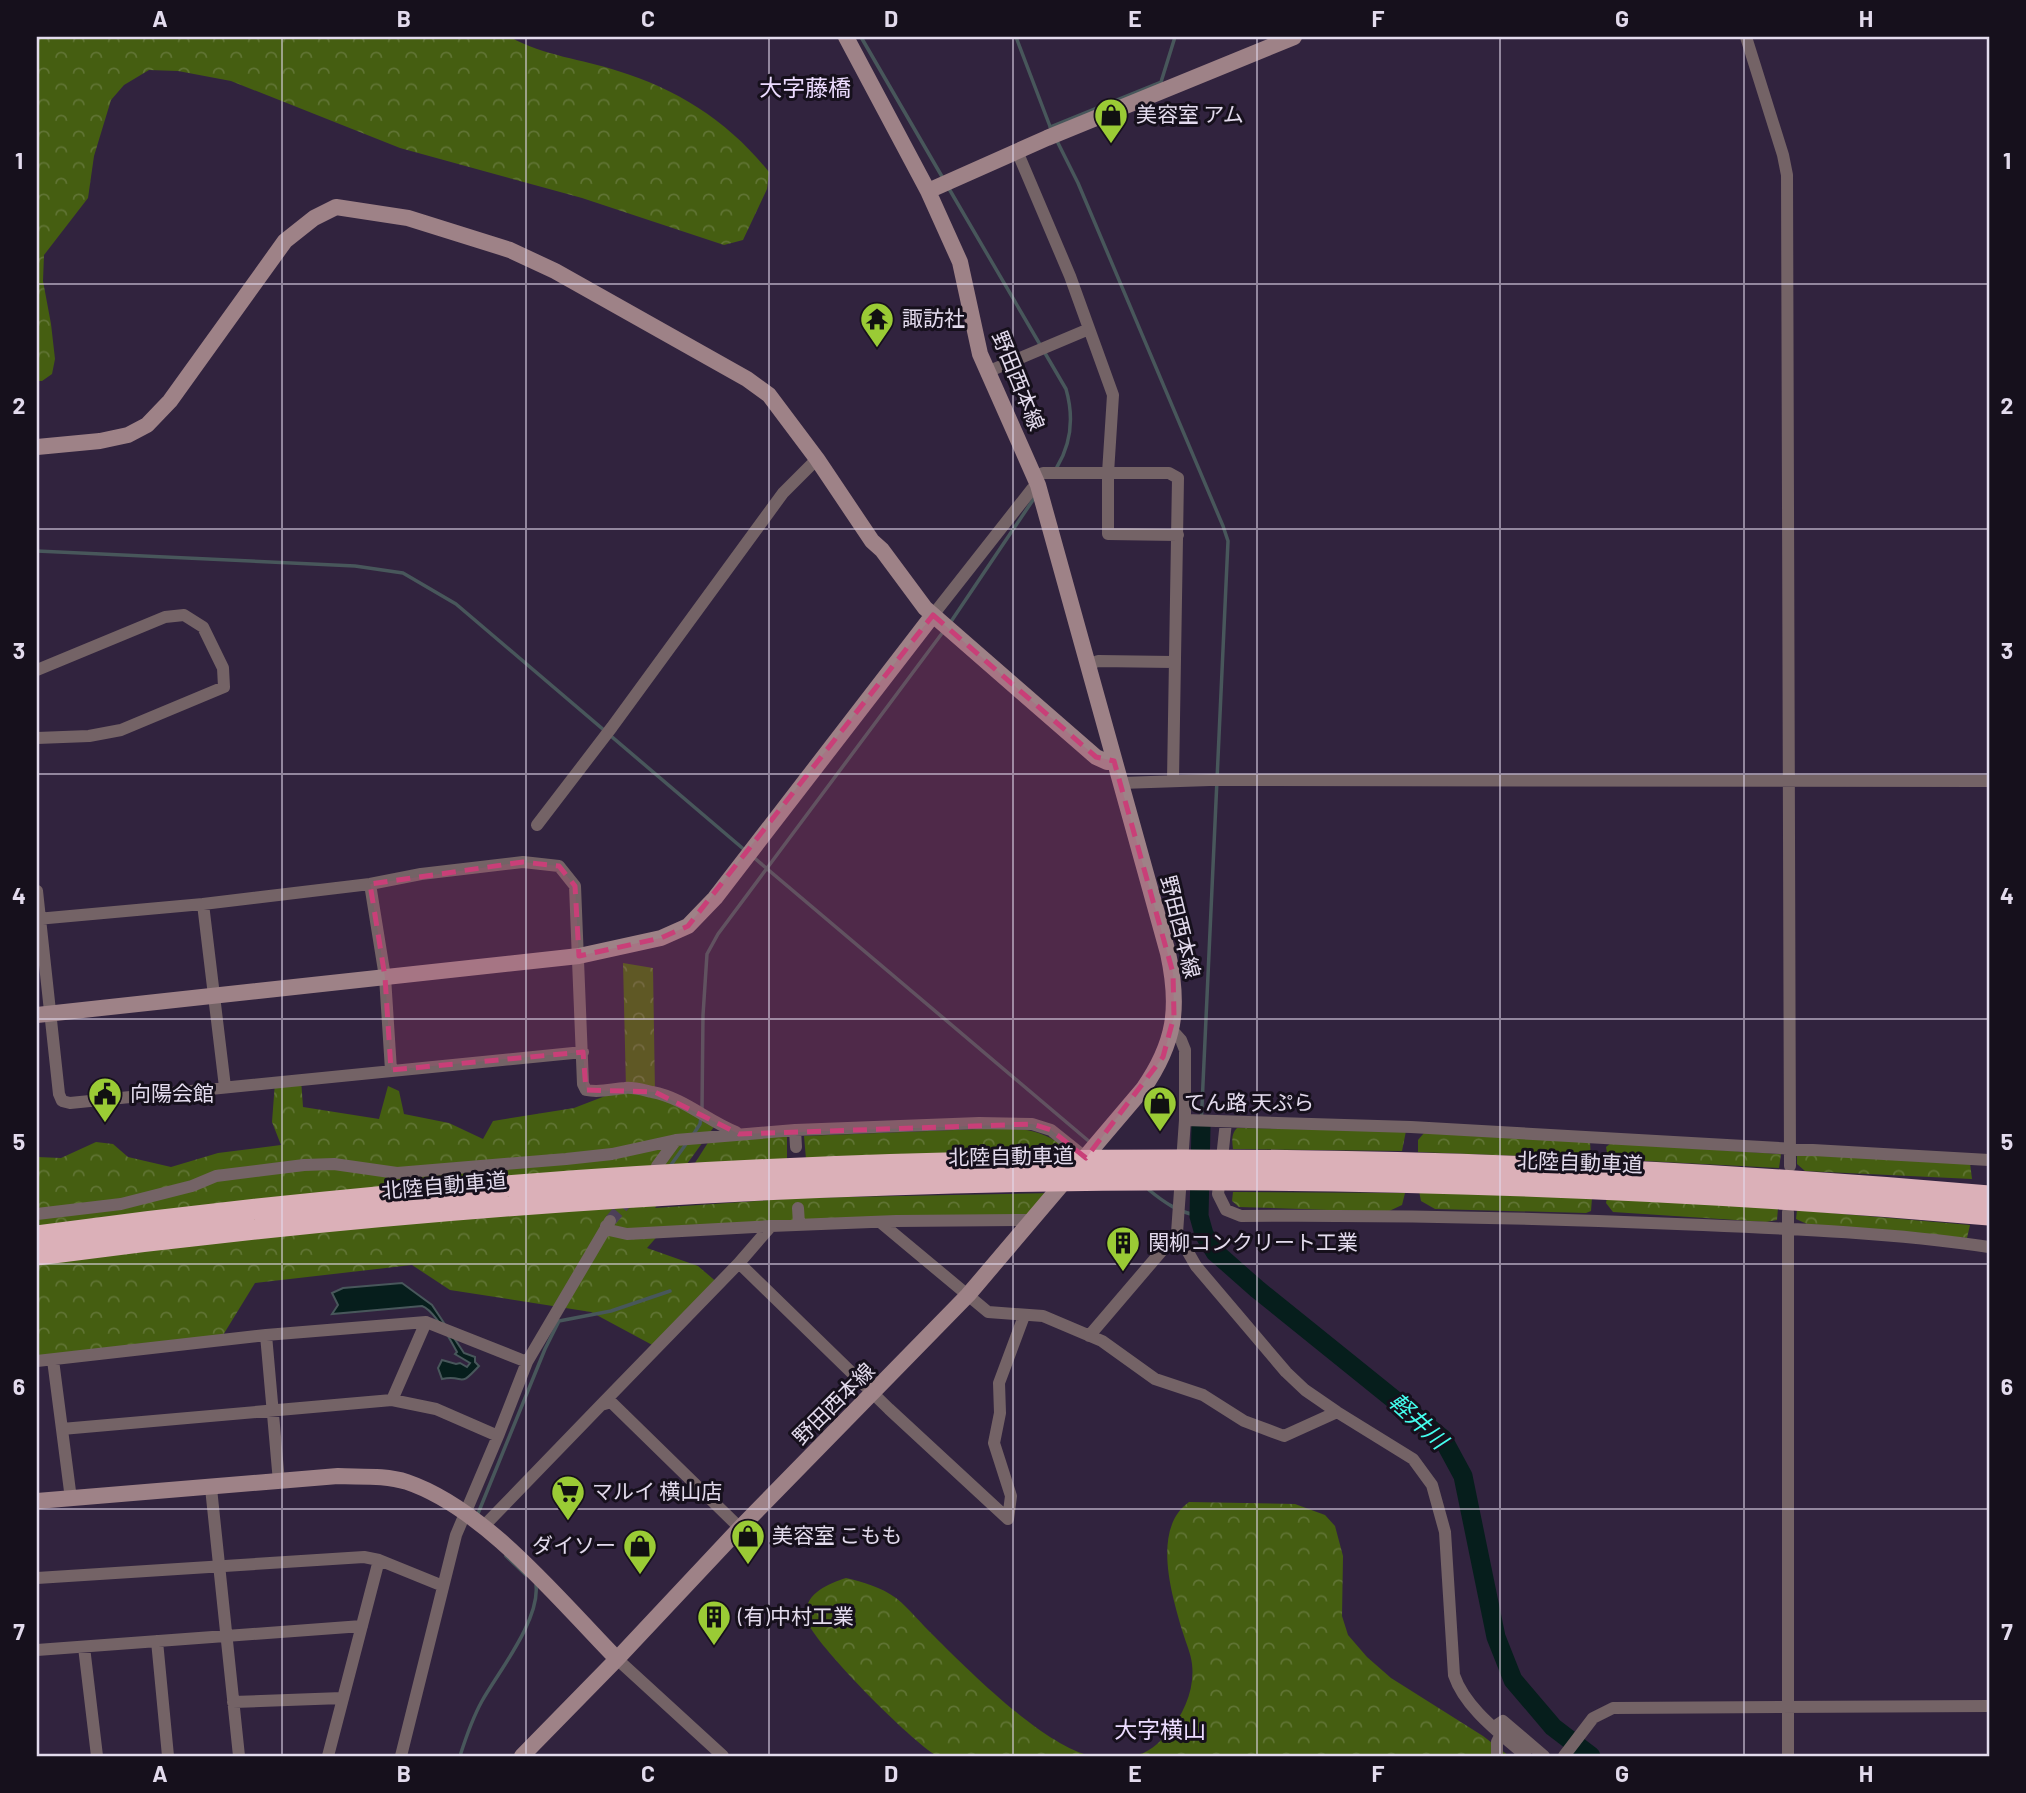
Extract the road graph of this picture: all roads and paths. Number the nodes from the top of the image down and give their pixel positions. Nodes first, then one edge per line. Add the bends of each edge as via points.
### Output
1 (846, 37) edge
2 (1294, 37) edge
3 (1746, 37) edge
4 (1017, 151) junction
5 (928, 191) junction
6 (1089, 329) junction
7 (986, 372) junction
8 (37, 447) edge
9 (817, 459) junction
10 (1108, 473) junction
11 (1036, 481) junction
12 (1178, 535) junction
13 (933, 615) junction
14 (1173, 662) junction
15 (1088, 665) junction
16 (37, 670) edge
17 (37, 738) edge
18 (1114, 761) junction
19 (1173, 780) junction
20 (1789, 781) junction
21 (1989, 781) edge
22 (1121, 783) junction
23 (537, 825) dead end
24 (370, 884) junction
25 (37, 891) edge
26 (203, 904) junction
27 (38, 919) edge
28 (579, 956) junction
29 (385, 977) junction
30 (214, 996) junction
31 (43, 1014) edge
32 (1172, 1030) junction
33 (583, 1052) junction
34 (391, 1070) junction
35 (225, 1087) junction
36 (1188, 1120) junction
37 (1226, 1122) junction
38 (795, 1130) junction
39 (739, 1134) junction
40 (679, 1140) junction
41 (796, 1147) dead end
42 (1789, 1149) junction
43 (1086, 1158) junction
44 (1989, 1160) edge
45 (657, 1166) dead end
46 (1790, 1166) dead end
47 (1226, 1170) junction
48 (1989, 1196) edge
49 (798, 1208) dead end
50 (1788, 1212) dead end
51 (37, 1214) edge
52 (1989, 1215) edge
53 (1031, 1220) junction
54 (880, 1222) junction
55 (799, 1224) junction
56 (771, 1226) junction
57 (1788, 1229) junction
58 (1177, 1233) junction
59 (37, 1236) edge
60 (1989, 1247) edge
61 (37, 1255) edge
62 (739, 1263) junction
63 (968, 1295) junction
64 (1024, 1316) junction
65 (426, 1322) junction
66 (266, 1335) junction
67 (1088, 1336) junction
68 (53, 1360) junction
69 (37, 1361) edge
70 (527, 1362) junction
71 (874, 1394) junction
72 (392, 1400) junction
73 (601, 1405) junction
74 (273, 1411) junction
75 (1337, 1412) junction
76 (62, 1429) junction
77 (498, 1436) junction
78 (279, 1482) junction
79 (211, 1488) junction
80 (71, 1499) junction
81 (37, 1502) edge
82 (475, 1520) junction
83 (740, 1528) junction
84 (379, 1560) junction
85 (218, 1566) junction
86 (37, 1578) edge
87 (443, 1586) junction
88 (362, 1626) junction
89 (225, 1636) junction
90 (156, 1641) junction
91 (84, 1647) junction
92 (37, 1650) edge
93 (617, 1659) junction
94 (342, 1698) junction
95 (233, 1702) junction
96 (1788, 1706) junction
97 (1989, 1706) edge
98 (1497, 1730) junction
99 (97, 1756) edge
100 (168, 1756) edge
101 (239, 1756) edge
102 (328, 1756) edge
103 (401, 1756) edge
104 (522, 1756) edge
105 (723, 1756) edge
106 (1497, 1756) edge
107 (1526, 1756) edge
108 (1544, 1756) edge
109 (1564, 1756) edge
110 (1788, 1756) edge

1 - 5 street, 野田西本線
2 - 4 street
3 - 20 street via 1787,175
4 - 5 street
4 - 6 street
5 - 7 street, 野田西本線 via 960,262
6 - 7 street
6 - 10 street via 1113,395
7 - 11 street, 野田西本線
8 - 9 street via 100,441 147,425 170,401 285,241 336,207 408,218 510,250 555,271 747,379 769,395
9 - 13 street via 872,541
9 - 23 street via 783,493
10 - 11 street via 1043,473
10 - 12 street via 1176,476
10 - 12 street via 1108,534
11 - 13 street
11 - 15 street, 野田西本線
12 - 14 street
13 - 18 street via 1096,757
13 - 28 street via 715,898 688,926 661,939
14 - 15 street via 1098,661
14 - 19 street
15 - 18 street, 野田西本線
16 - 17 street via 165,617 184,615 203,627 223,668 224,687 121,730
18 - 22 street, 野田西本線
19 - 20 street
19 - 22 street
20 - 21 street
20 - 42 street
22 - 32 street, 野田西本線 via 1172,973
24 - 26 street
24 - 28 street via 523,862 559,866 575,886
24 - 29 street
25 - 27 street
26 - 27 street
26 - 30 street
27 - 31 street
28 - 29 street
28 - 33 street
29 - 30 street
29 - 34 street
30 - 31 street
30 - 35 street
31 - 35 street via 62,1101
32 - 36 street via 1185,1050
32 - 43 street, 野田西本線 via 1148,1083
33 - 34 street
33 - 39 street via 586,1090 638,1089 676,1098
34 - 35 street
36 - 37 street
36 - 58 street
37 - 42 street via 1411,1127
37 - 57 street via 1218,1194 1226,1210 1241,1216 1545,1219
38 - 39 street
38 - 41 street
38 - 43 street via 1032,1124 1051,1130
39 - 40 street
40 - 45 street
40 - 51 street via 612,1154 397,1173 334,1164 216,1176 121,1203
42 - 44 street
42 - 46 street
43 - 53 street, 野田西本線
47 - 48 highway, 北陸自動車道 via 1566,1168 1836,1182
47 - 52 highway, 北陸自動車道 via 1833,1201
47 - 59 highway, 北陸自動車道 via 1038,1160 813,1168 602,1180 264,1209
47 - 61 highway, 北陸自動車道 via 612,1197 265,1227
49 - 55 street
50 - 57 street
53 - 54 street
53 - 63 street, 野田西本線
54 - 55 street
54 - 63 street
55 - 56 street
56 - 62 street
56 - 70 street via 622,1233 610,1230 608,1224
57 - 60 street
57 - 96 street
58 - 67 street
58 - 75 street via 1196,1266 1286,1372
62 - 71 street
62 - 73 street
63 - 64 street via 988,1311
63 - 71 street, 野田西本線
64 - 67 street via 1043,1316
64 - 71 street via 999,1383 994,1443 1011,1496 1008,1518
65 - 66 street
65 - 70 street
65 - 72 street
66 - 68 street
66 - 74 street
67 - 75 street via 1155,1379 1203,1395 1244,1421 1284,1436
68 - 69 street
68 - 76 street
70 - 77 street
71 - 83 street, 野田西本線
72 - 74 street
72 - 77 street via 436,1409
73 - 82 street
73 - 83 street via 615,1405
74 - 76 street
74 - 78 street
75 - 98 street via 1413,1459 1432,1485 1445,1532 1454,1675 1464,1695
76 - 80 street
77 - 82 street
78 - 79 street
78 - 82 street via 338,1476 405,1481
79 - 80 street
79 - 85 street
80 - 81 street
82 - 87 street via 456,1535
82 - 93 street
83 - 93 street, 野田西本線
84 - 85 street via 364,1557
84 - 87 street
84 - 88 street
85 - 86 street
85 - 89 street
87 - 103 street
88 - 89 street
88 - 94 street
89 - 90 street
89 - 95 street
90 - 91 street
90 - 100 street
91 - 92 street
91 - 99 street
93 - 104 street, 野田西本線
93 - 105 street
94 - 95 street
94 - 102 street
95 - 101 street
96 - 97 street
96 - 109 street via 1613,1708 1593,1718
96 - 110 street
98 - 106 street
98 - 107 street
98 - 108 street via 1503,1721

